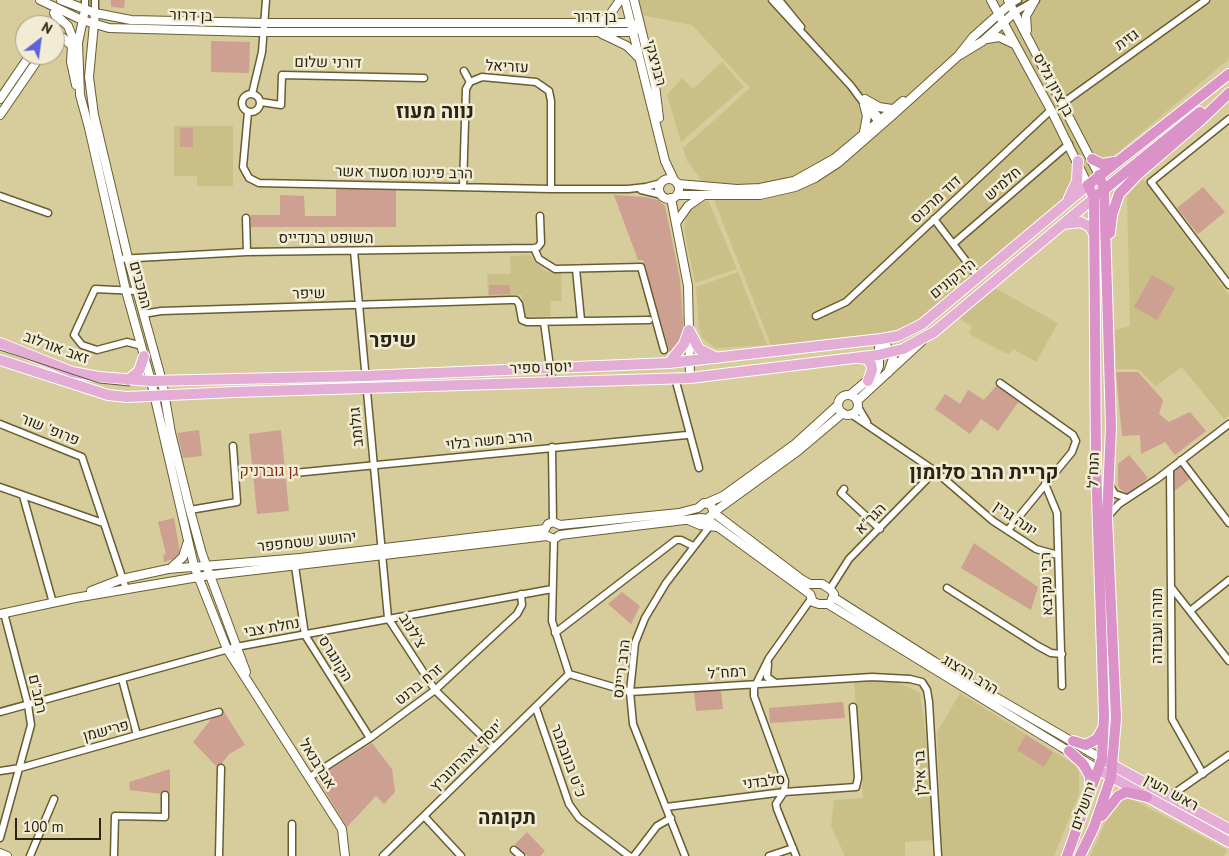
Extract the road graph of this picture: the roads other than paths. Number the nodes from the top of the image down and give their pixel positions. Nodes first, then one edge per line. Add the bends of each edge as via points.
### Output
1 (38, 0) edge
2 (61, 0) edge
3 (85, 0) edge
4 (95, 0) edge
5 (266, 0) edge
6 (620, 0) edge
7 (625, 0) edge
8 (634, 0) edge
9 (772, 0) edge
10 (780, 0) edge
11 (991, 0) edge
12 (1018, 0) edge
13 (1036, 0) edge
14 (1206, 0) edge
15 (1009, 2) edge
16 (84, 10) junction
17 (1015, 12) junction
18 (95, 13) junction
19 (55, 14) joint
20 (998, 14) junction
21 (82, 20) junction
22 (265, 23) junction
23 (630, 23) junction
24 (1003, 23) junction
25 (94, 24) junction
26 (640, 27) junction
27 (109, 28) junction
28 (596, 28) junction
29 (254, 32) junction
30 (264, 32) junction
31 (632, 32) junction
32 (809, 38) junction
33 (65, 40) edge
34 (1029, 40) junction
35 (263, 41) junction
36 (983, 41) junction
37 (72, 46) junction
38 (1017, 46) junction
39 (90, 51) junction
40 (958, 56) junction
41 (639, 59) junction
42 (23, 65) edge
43 (34, 65) edge
44 (464, 71) dead end
45 (1229, 74) edge
46 (424, 78) dead end
47 (470, 82) junction
48 (1229, 92) edge
49 (252, 94) junction
50 (915, 94) junction
51 (80, 95) junction
52 (0, 99) edge
53 (261, 102) junction
54 (865, 102) junction
55 (1062, 103) junction
56 (892, 108) junction
57 (248, 112) junction
58 (1053, 114) junction
59 (0, 115) edge
60 (1229, 119) edge
61 (881, 121) junction
62 (660, 133) junction
63 (863, 134) junction
64 (1069, 144) junction
65 (1092, 159) junction
66 (1120, 159) junction
67 (665, 160) junction
68 (1078, 161) junction
69 (1100, 175) junction
70 (662, 182) junction
71 (676, 182) junction
72 (1088, 185) junction
73 (462, 187) junction
74 (628, 188) junction
75 (551, 189) junction
76 (1104, 189) junction
77 (707, 194) junction
78 (662, 195) junction
79 (0, 196) edge
80 (674, 196) junction
81 (1094, 198) junction
82 (1066, 204) junction
83 (48, 213) dead end
84 (540, 216) dead end
85 (246, 218) dead end
86 (934, 218) junction
87 (676, 223) junction
88 (1060, 225) junction
89 (1094, 234) junction
90 (953, 244) junction
91 (534, 248) junction
92 (247, 252) junction
93 (354, 252) junction
94 (128, 258) junction
95 (118, 259) junction
96 (576, 269) junction
97 (978, 278) junction
98 (1229, 285) edge
99 (137, 290) junction
100 (126, 291) junction
101 (358, 305) junction
102 (144, 314) junction
103 (816, 316) dead end
104 (1108, 319) junction
105 (580, 320) junction
106 (649, 320) dead end
107 (544, 322) junction
108 (689, 330) junction
109 (925, 338) junction
110 (881, 340) junction
111 (0, 344) edge
112 (664, 350) dead end
113 (143, 351) junction
114 (891, 352) junction
115 (878, 355) junction
116 (856, 358) junction
117 (721, 359) junction
118 (0, 360) edge
119 (689, 362) junction
120 (669, 363) junction
121 (550, 370) junction
122 (888, 373) junction
123 (365, 376) junction
124 (690, 378) junction
125 (128, 380) junction
126 (157, 381) junction
127 (868, 381) junction
128 (552, 382) junction
129 (677, 382) junction
130 (1000, 383) dead end
131 (367, 389) junction
132 (153, 395) junction
133 (164, 395) junction
134 (850, 395) junction
135 (857, 404) junction
136 (838, 405) junction
137 (847, 413) junction
138 (868, 423) junction
139 (0, 424) edge
140 (1229, 424) edge
141 (687, 435) dead end
142 (233, 446) dead end
143 (552, 447) junction
144 (1181, 460) junction
145 (373, 466) junction
146 (699, 468) dead end
147 (1170, 469) junction
148 (935, 471) junction
149 (294, 473) dead end
150 (1157, 479) junction
151 (1108, 480) junction
152 (1044, 484) junction
153 (0, 487) edge
154 (1170, 488) junction
155 (844, 489) dead end
156 (23, 496) junction
157 (1128, 498) junction
158 (707, 503) junction
159 (726, 503) junction
160 (698, 508) junction
161 (190, 510) junction
162 (714, 513) junction
163 (1107, 518) junction
164 (688, 520) junction
165 (103, 523) junction
166 (709, 523) junction
167 (1229, 523) edge
168 (556, 524) junction
169 (727, 525) junction
170 (880, 529) junction
171 (1008, 530) junction
172 (552, 535) junction
173 (188, 540) junction
174 (692, 546) junction
175 (381, 552) junction
176 (1058, 555) junction
177 (300, 558) junction
178 (206, 564) junction
179 (194, 566) junction
180 (295, 566) junction
181 (168, 569) junction
182 (210, 575) junction
183 (198, 577) junction
184 (122, 579) junction
185 (1229, 580) edge
186 (815, 585) junction
187 (1171, 587) junction
188 (830, 588) junction
189 (946, 588) dead end
190 (126, 589) junction
191 (552, 589) junction
192 (521, 594) junction
193 (810, 596) junction
194 (75, 598) junction
195 (831, 600) junction
196 (53, 602) junction
197 (1190, 611) junction
198 (2, 614) edge
199 (388, 618) junction
200 (555, 633) junction
201 (305, 635) junction
202 (236, 647) junction
203 (227, 649) junction
204 (1062, 654) junction
205 (769, 658) junction
206 (1229, 661) edge
207 (569, 674) junction
208 (122, 679) junction
209 (776, 682) junction
210 (755, 684) junction
211 (1062, 686) dead end
212 (435, 690) junction
213 (927, 690) joint
214 (254, 691) junction
215 (630, 692) junction
216 (28, 705) junction
217 (853, 707) dead end
218 (536, 708) junction
219 (0, 712) edge
220 (219, 712) dead end
221 (1104, 717) junction
222 (137, 735) junction
223 (370, 738) junction
224 (1071, 746) junction
225 (493, 747) junction
226 (24, 753) junction
227 (1229, 755) edge
228 (1102, 759) junction
229 (32, 764) junction
230 (1114, 766) junction
231 (20, 768) junction
232 (221, 768) dead end
233 (3, 770) edge
234 (1099, 770) junction
235 (1203, 774) junction
236 (310, 777) junction
237 (1111, 777) junction
238 (16, 783) junction
239 (784, 792) junction
240 (1090, 794) junction
241 (165, 795) dead end
242 (1147, 797) junction
243 (1169, 797) junction
244 (54, 799) dead end
245 (666, 807) junction
246 (424, 816) junction
247 (671, 818) junction
248 (292, 824) dead end
249 (1094, 827) junction
250 (1229, 829) edge
251 (0, 838) edge
252 (1229, 842) edge
253 (793, 848) junction
254 (514, 850) dead end
255 (0, 853) edge
256 (6, 856) edge
257 (30, 856) edge
258 (114, 856) edge
259 (219, 856) edge
260 (292, 856) edge
261 (345, 856) edge
262 (383, 856) edge
263 (461, 856) edge
264 (521, 856) edge
265 (629, 856) edge
266 (634, 856) edge
267 (685, 856) edge
268 (769, 856) edge
269 (796, 856) edge
270 (938, 856) edge
271 (1067, 856) edge
272 (1080, 856) edge

1 - 19 street
1 - 21 street, בן דרור
2 - 16 street, בן דרור
3 - 16 street
4 - 18 street
5 - 22 street
6 - 28 street
7 - 23 street, רבניצקי
8 - 26 street, רבניצקי
9 - 32 street
10 - 32 street
11 - 20 street, בן ציון גליס
12 - 15 street
13 - 17 street
13 - 34 street via 1026,16
14 - 55 street, גזית
15 - 17 street, בן ציון גליס
15 - 20 street
16 - 18 street, בן דרור
16 - 21 street, המכבים
17 - 24 street
17 - 34 street, בן ציון גליס
18 - 22 street, בן דרור via 130,20
18 - 25 street, המכבים
19 - 37 street via 68,26
20 - 24 street, בן ציון גליס
20 - 40 street
21 - 25 street, בן דרור
21 - 51 street, המכבים via 78,43
22 - 28 street, בן דרור
22 - 30 street
23 - 26 street, בן דרור
23 - 28 street, בן דרור
23 - 31 street, רבניצקי
24 - 36 street
24 - 38 street, בן ציון גליס
25 - 27 street, בן דרור
25 - 39 street, המכבים
26 - 31 street, בן דרור
26 - 62 street, רבניצקי via 655,85
27 - 29 street, בן דרור
27 - 39 street via 97,34
28 - 30 street, בן דרור
28 - 31 street, בן דרור
28 - 41 street via 627,46
29 - 30 street, בן דרור
29 - 35 street
30 - 35 street
31 - 41 street, רבניצקי
32 - 54 street
33 - 37 street
34 - 55 street, בן ציון גליס
35 - 49 street
36 - 38 street via 999,37
36 - 40 street
37 - 51 street via 71,62
38 - 58 street, בן ציון גליס
39 - 94 street, המכבים via 90,95
40 - 50 street
41 - 62 street, רבניצקי
42 - 52 street
43 - 59 street
44 - 47 street
45 - 66 highway
46 - 53 street, דורני שלום via 282,75 281,105
47 - 73 street, עזריאל via 464,99
47 - 75 street, עזריאל via 482,77 536,82 549,91 552,101
48 - 76 highway
48 - 104 highway via 1119,194 1111,223
49 - 53 street
49 - 57 street via 242,100
50 - 56 street
50 - 61 street
51 - 95 street, המכבים
53 - 57 street via 257,110
54 - 56 street
54 - 61 street
54 - 63 street via 867,116
55 - 65 street, בן ציון גליס
56 - 61 street
57 - 73 street, הרב פינטו מסעוד אשר via 243,167 249,178 259,183
58 - 64 street, בן ציון גליס
58 - 86 street, דוד מרכוס via 1044,117
60 - 98 street via 1151,182
61 - 63 street
61 - 77 street via 826,172 795,187 746,196
62 - 67 street, רבניצקי
63 - 71 street via 825,164 794,181 737,189
64 - 68 street, בן ציון גליס
64 - 90 street, חלמיש
65 - 66 highway via 1106,164
65 - 69 street, בן ציון גליס
66 - 69 highway
67 - 70 street, רבניצקי
67 - 71 street, רבניצקי
68 - 72 street, בן ציון גליס
68 - 82 main road via 1077,182
69 - 72 highway
69 - 76 highway, הנח"ל
70 - 71 street
70 - 74 street, הרב פינטו מסעוד אשר
70 - 78 street, רבניצקי via 659,189
71 - 80 street
72 - 81 highway
72 - 82 main road, הירקונים
73 - 75 street, הרב פינטו מסעוד אשר
74 - 75 street, הרב פינטו מסעוד אשר
74 - 78 street, הרב פינטו מסעוד אשר
76 - 81 highway
76 - 104 highway, הנח"ל
77 - 80 street
77 - 87 street via 688,206
78 - 80 street
79 - 83 street
80 - 87 street
81 - 88 main road, הירקונים
81 - 89 highway, הנח"ל
82 - 97 main road, הירקונים
84 - 91 street via 541,243
85 - 92 street
86 - 90 street
86 - 103 street, דוד מרכוס via 846,302
87 - 108 street via 688,286
88 - 89 main road via 1081,222
88 - 109 main road, הירקונים
89 - 221 highway, הנח"ל via 1096,464
90 - 97 street
91 - 93 street, השופט ברנדייס
91 - 96 street via 546,266
92 - 93 street, השופט ברנדייס
92 - 94 street, השופט ברנדייס
93 - 101 street, גולומב
94 - 95 street, השופט ברנדייס
94 - 99 street, המכבים
95 - 100 street, המכבים
96 - 105 street
96 - 112 street via 641,267
97 - 110 main road, הירקונים via 914,329
99 - 100 street
99 - 102 street, המכבים
100 - 113 street, המכבים
100 - 113 street via 95,289 74,335 82,345 97,350 127,342
101 - 102 street, שיפר
101 - 107 street, שיפר via 516,300 522,320
101 - 123 street, גולומב
102 - 126 street, המכבים
104 - 151 highway, הנח"ל via 1111,427
105 - 106 street
105 - 107 street
107 - 121 street
108 - 117 main road via 699,349
108 - 119 street
108 - 120 main road via 684,344
109 - 114 main road, יוסף ספיר
109 - 122 street, הירקונים
110 - 114 street
110 - 115 street
110 - 117 main road, יוסף ספיר
111 - 125 main road, זאב אורלוב via 72,372
113 - 125 main road via 139,371
113 - 126 street, המכבים
114 - 115 main road, יוסף ספיר
114 - 122 street via 892,364
115 - 116 main road, יוסף ספיר
115 - 127 street via 879,366
116 - 124 main road, יוסף ספיר
116 - 127 main road via 867,359 871,364
117 - 119 main road, יוסף ספיר
118 - 132 main road, זאב אורלוב via 108,394 128,397
119 - 120 main road, יוסף ספיר
119 - 124 street
120 - 121 main road, יוסף ספיר
121 - 123 main road, יוסף ספיר
121 - 128 street
122 - 135 street, הירקונים
123 - 126 main road, יוסף ספיר
123 - 131 street, גולומב
124 - 129 main road, יוסף ספיר
125 - 126 main road, זאב אורלוב
126 - 132 street, המכבים
126 - 133 street, המכבים
127 - 134 street
128 - 129 main road, יוסף ספיר
128 - 131 main road, יוסף ספיר
129 - 146 street
130 - 152 street via 1073,435 1076,441 1072,452
131 - 133 main road, יוסף ספיר
131 - 145 street, גולומב
132 - 133 main road, יוסף ספיר
132 - 173 street, המכבים
133 - 161 street, המכבים
134 - 135 street
134 - 136 street via 841,398
135 - 137 street, הירקונים
135 - 138 street, יונה גרין
136 - 137 street
136 - 158 street via 788,449 723,496
137 - 138 street, יונה גרין
137 - 159 street
138 - 148 street, יונה גרין
139 - 165 street, פרופ' שור via 82,457
140 - 144 street
141 - 143 street, הרב משה בלוי
142 - 161 street via 237,502
143 - 145 street, הרב משה בלוי
143 - 168 street
144 - 147 street
144 - 167 street
145 - 149 street, הרב משה בלוי
145 - 175 street, גולומב
147 - 150 street
147 - 154 street, תורה ועבודה
148 - 170 street, הגר"א
148 - 171 street, יונה גרין
150 - 154 street via 1165,480
150 - 157 street
151 - 157 street via 1115,494
151 - 163 highway, הנח"ל
152 - 171 street
152 - 176 street, רבי עקיבא via 1057,513
153 - 156 street
154 - 187 street, תורה ועבודה
155 - 170 street via 841,493
156 - 165 street
156 - 196 street
157 - 163 street
158 - 160 street
158 - 162 street via 713,507
159 - 162 street
159 - 169 street via 723,512
160 - 166 street via 698,514
160 - 168 street via 658,516
161 - 178 street, המכבים
162 - 166 street
162 - 169 street
163 - 230 highway, הנח"ל via 1116,718
164 - 166 street, יהושע שטמפפר
164 - 166 street via 700,525
164 - 172 street, יהושע שטמפפר
165 - 184 street, פרופ' שור
166 - 174 street, הרב ריינס
166 - 193 street, הרב הרצוג
168 - 172 street
168 - 172 street via 548,524
169 - 186 street via 801,579
170 - 188 street, הגר"א via 849,560
171 - 176 street, יונה גרין via 1036,549
172 - 175 street, יהושע שטמפפר
172 - 191 street
173 - 179 street, המכבים
173 - 181 street via 184,557
174 - 200 street via 676,540
174 - 215 street, הרב ריינס via 645,618 635,643
175 - 177 street, יהושע שטמפפר
175 - 180 street, יהושע שטמפפר
175 - 199 street, צ'לנוב
176 - 204 street, רבי עקיבא
177 - 178 street, יהושע שטמפפר
177 - 180 street
178 - 179 street, יהושע שטמפפר
178 - 182 street, אברבנאל
179 - 181 street, יהושע שטמפפר
179 - 183 street, אברבנאל
180 - 182 street, יהושע שטמפפר
180 - 201 street, הקונגרס
181 - 184 street, יהושע שטמפפר
182 - 183 street, יהושע שטמפפר
182 - 202 street, אברבנאל
183 - 190 street, יהושע שטמפפר
183 - 203 street, אברבנאל
184 - 190 street, פרופ' שור
184 - 194 street, יהושע שטמפפר
185 - 197 street
186 - 188 street
186 - 193 street
187 - 197 street
187 - 235 street, תורה ועבודה via 1172,720
188 - 195 street
189 - 204 street via 1038,646 1051,653
190 - 194 street, יהושע שטמפפר
191 - 192 street, נחלת צבי
191 - 200 street
192 - 199 street, נחלת צבי
192 - 212 street, זרח ברנט via 522,605 517,614
193 - 195 street, הרב הרצוג via 816,604
193 - 205 street
194 - 196 street, יהושע שטמפפר
195 - 224 street, הרב הרצוג
196 - 198 street, יהושע שטמפפר
197 - 206 street
198 - 216 street, רמב"ם
199 - 201 street, נחלת צבי
199 - 212 street, צ'לנוב
200 - 207 street
201 - 202 street, נחלת צבי
201 - 223 street, הקונגרס
202 - 203 street, נחלת צבי
202 - 214 street, אברבנאל
203 - 208 street, נחלת צבי
203 - 214 street, אברבנאל
204 - 211 street, רבי עקיבא
205 - 209 street via 767,677
205 - 210 street
207 - 215 street, רמח"ל
207 - 218 street, יוסף אהרונוביץ'
208 - 216 street, נחלת צבי
208 - 222 street
209 - 210 street, רמח"ל
209 - 213 street, רמח"ל via 879,677 922,682
210 - 215 street, רמח"ל
210 - 239 street via 754,696 785,781
212 - 223 street, זרח ברנט
212 - 225 street, צ'לנוב
213 - 270 street, בר אילן
214 - 236 street, אברבנאל
215 - 245 street, הרב ריינס via 633,724
216 - 219 street, נחלת צבי
216 - 226 street, רמב"ם via 32,725
217 - 239 street, סלבדני via 857,785 853,788
218 - 225 street, יוסף אהרונוביץ'
218 - 265 street, כ"ט בנובמבר via 569,804 579,818
220 - 222 street, פרישמן
221 - 224 highway via 1102,732 1097,739 1086,745
221 - 228 highway, הנח"ל
222 - 229 street, פרישמן
223 - 236 street, זרח ברנט
224 - 228 street, הרב הרצוג
224 - 234 street, הרב הרצוג
224 - 240 highway via 1090,776
225 - 246 street, יוסף אהרונוביץ'
226 - 229 street
226 - 231 street, רמב"ם
227 - 235 street
228 - 230 main road, ראש העין
228 - 234 highway, הנח"ל
229 - 231 street, פרישמן
230 - 237 highway, ירושלים
230 - 243 main road, ראש העין
231 - 233 street, פרישמן
231 - 238 street, רמב"ם
232 - 259 street
233 - 238 street
234 - 237 main road, ראש העין
234 - 240 highway, ירושלים
235 - 243 street
236 - 261 street, אברבנאל via 342,829
237 - 242 main road, ראש העין
237 - 249 highway, ירושלים
238 - 251 street, רמב"ם
239 - 245 street, סלבדני
239 - 253 street via 776,804
240 - 271 highway, ירושלים
241 - 258 street via 165,817 115,816
242 - 249 highway via 1126,792 1118,796
242 - 252 main road, ראש העין
243 - 250 main road, ראש העין
244 - 257 street
245 - 247 street, הרב ריינס
246 - 262 street, יוסף אהרונוביץ'
246 - 263 street
247 - 266 street via 657,826
247 - 267 street, הרב ריינס
248 - 260 street
249 - 272 highway, ירושלים
253 - 268 street
253 - 269 street
254 - 264 street
255 - 256 street

